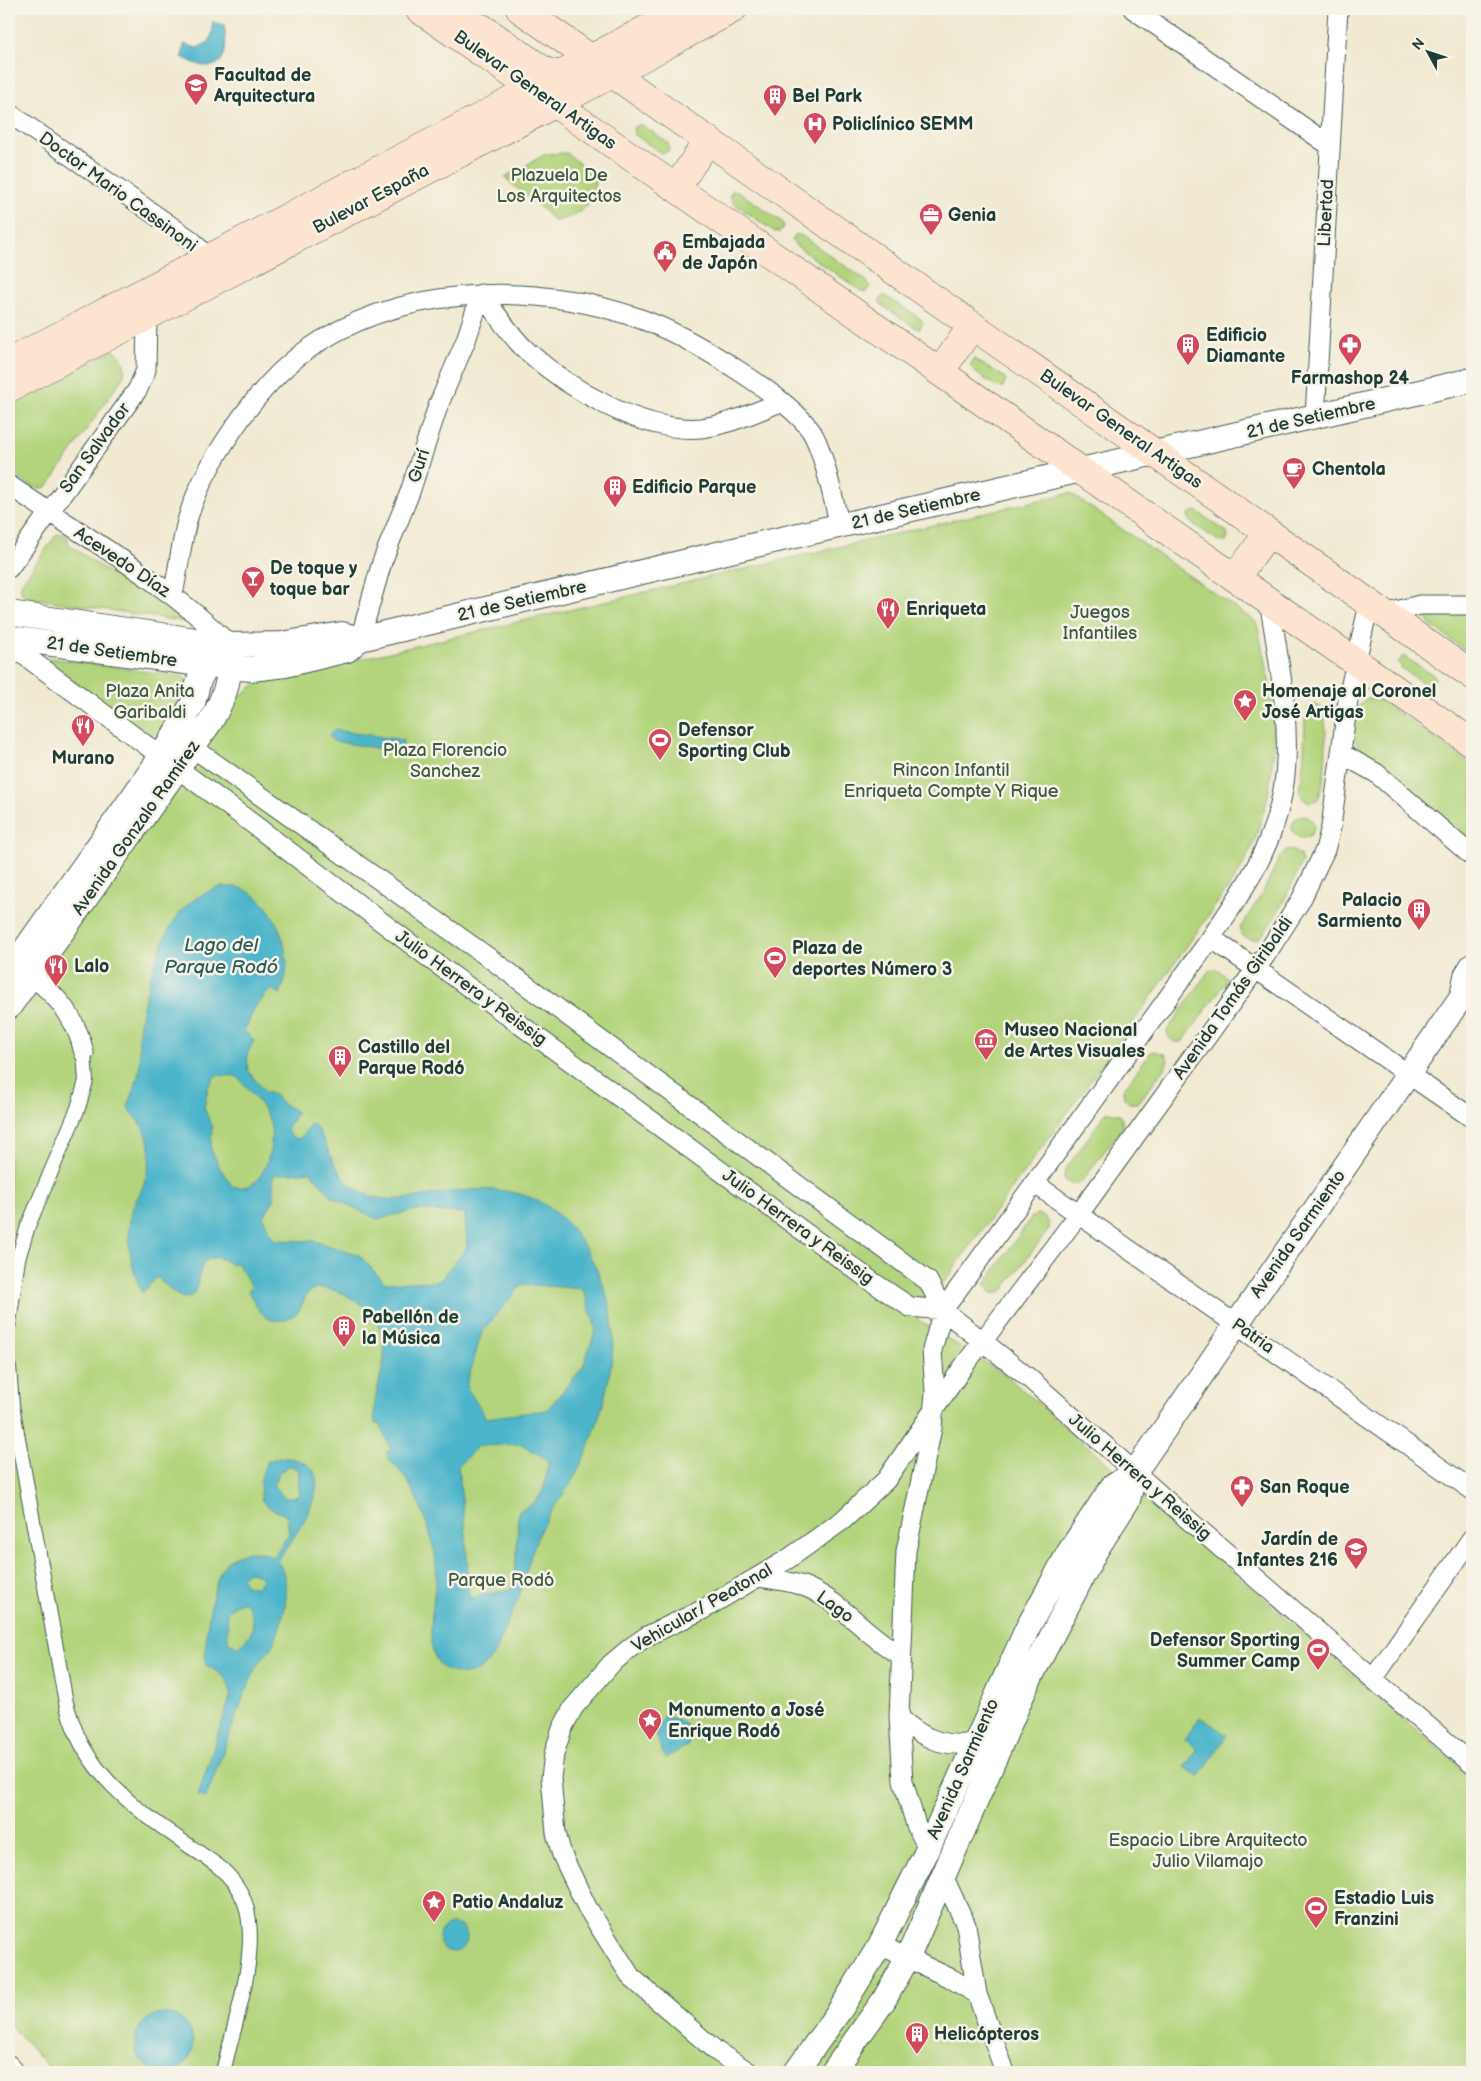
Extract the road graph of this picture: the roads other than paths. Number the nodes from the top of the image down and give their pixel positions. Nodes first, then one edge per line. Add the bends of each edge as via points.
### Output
1 (520, 9) edge
2 (684, 9) edge
3 (733, 9) edge
4 (1133, 9) edge
5 (1338, 9) edge
6 (422, 11) edge
7 (602, 66) junction
8 (562, 74) junction
9 (544, 97) junction
10 (9, 113) edge
11 (708, 140) junction
12 (1329, 145) junction
13 (676, 188) junction
14 (214, 268) junction
15 (481, 294) junction
16 (147, 317) junction
17 (972, 326) junction
18 (9, 362) edge
19 (940, 372) junction
20 (1472, 380) edge
21 (9, 388) edge
22 (781, 402) junction
23 (1315, 417) junction
24 (1156, 452) junction
25 (1080, 470) junction
26 (9, 485) edge
27 (48, 512) junction
28 (840, 526) junction
29 (1268, 533) junction
30 (9, 568) edge
31 (1236, 577) junction
32 (173, 595) junction
33 (1269, 601) junction
34 (1472, 605) edge
35 (1377, 609) junction
36 (9, 612) edge
37 (9, 638) edge
38 (360, 640) junction
39 (9, 644) edge
40 (230, 656) junction
41 (1355, 662) junction
42 (207, 665) junction
43 (1472, 674) edge
44 (184, 741) junction
45 (1472, 743) edge
46 (1342, 754) junction
47 (169, 763) junction
48 (1472, 856) edge
49 (1211, 938) junction
50 (1472, 966) edge
51 (16, 968) edge
52 (1255, 969) junction
53 (1467, 993) edge
54 (9, 1007) edge
55 (84, 1053) joint
56 (1408, 1074) junction
57 (1472, 1118) edge
58 (1034, 1182) junction
59 (1079, 1214) junction
60 (943, 1310) junction
61 (9, 1323) edge
62 (1236, 1324) junction
63 (984, 1341) junction
64 (9, 1367) edge
65 (934, 1411) junction
66 (1135, 1472) junction
67 (1472, 1490) edge
68 (1472, 1538) edge
69 (759, 1576) junction
70 (901, 1655) junction
71 (1373, 1679) junction
72 (899, 1717) junction
73 (975, 1743) junction
74 (1472, 1764) edge
75 (928, 1848) junction
76 (944, 1878) junction
77 (880, 1944) junction
78 (908, 1957) junction
79 (976, 1994) junction
80 (9, 2065) edge
81 (15, 2072) edge
82 (223, 2072) edge
83 (749, 2072) edge
84 (796, 2072) edge
85 (833, 2072) edge
86 (1005, 2072) edge

1 - 7 main road, Bulevar General Artigas
2 - 7 main road, Bulevar España
3 - 7 main road, Bulevar España
4 - 12 street
5 - 12 street, Libertad
6 - 8 main road via 482,28 537,67
6 - 9 main road, Bulevar General Artigas
7 - 8 main road, Bulevar España
7 - 9 main road, Bulevar España
7 - 11 main road, Bulevar General Artigas
8 - 9 main road, Bulevar España
9 - 13 main road, Bulevar General Artigas
9 - 14 main road, Bulevar España
10 - 14 street, Doctor Mario Cassinoni via 191,240
11 - 13 main road
11 - 17 main road, Bulevar General Artigas
12 - 23 street, Libertad
13 - 19 main road, Bulevar General Artigas
14 - 16 main road, Bulevar España
14 - 18 main road, Bulevar España
15 - 22 street via 529,295 601,307 635,317 700,347 759,384
15 - 22 street via 525,349 548,369 573,387 647,422 670,428 700,428 724,424
15 - 32 street via 432,300 363,319 332,334 286,366 230,435 199,490 188,520
15 - 38 street, Gurí via 382,562
16 - 21 main road, Bulevar España
16 - 27 street, San Salvador via 146,370 138,389
17 - 19 main road
17 - 24 main road, Bulevar General Artigas
19 - 25 main road, Bulevar General Artigas
20 - 23 street, 21 de Setiembre
22 - 28 street via 814,434
23 - 24 street, 21 de Setiembre
24 - 25 street, 21 de Setiembre
24 - 29 main road, Bulevar General Artigas
25 - 28 street, 21 de Setiembre
25 - 31 main road, Bulevar General Artigas
26 - 27 street, Acevedo Díaz
27 - 30 street, San Salvador
27 - 32 street, Acevedo Díaz
28 - 38 street, 21 de Setiembre
29 - 31 main road
29 - 35 main road, Bulevar General Artigas
31 - 33 main road, Bulevar General Artigas
32 - 40 street, Acevedo Díaz via 203,618
33 - 41 main road, Bulevar General Artigas
33 - 49 street via 1283,701 1286,753 1282,795 1274,826 1261,856
34 - 35 street
35 - 41 street, Avenida Tomás Giribaldi
35 - 43 main road, Bulevar General Artigas
36 - 40 street, 21 de Setiembre
37 - 42 street, 21 de Setiembre
38 - 40 street, 21 de Setiembre via 342,634
39 - 47 street, Julio Herrera y Reissig
40 - 42 street, Avenida Gonzalo Ramírez via 216,653
40 - 44 street, Avenida Gonzalo Ramírez via 224,699
41 - 45 main road, Bulevar General Artigas
41 - 46 street, Avenida Tomás Giribaldi
42 - 44 street, Avenida Gonzalo Ramírez via 199,680
44 - 47 street, Avenida Gonzalo Ramírez
44 - 60 street, Julio Herrera y Reissig via 492,960 928,1281
46 - 48 street via 1370,768
46 - 52 street, Avenida Tomás Giribaldi via 1335,812 1324,850 1301,900
47 - 51 street, Avenida Gonzalo Ramírez
47 - 60 street, Julio Herrera y Reissig via 437,964 874,1283 910,1307
49 - 52 street
49 - 58 street
50 - 53 street, Avenida Sarmiento via 1466,976
51 - 54 street, Avenida Gonzalo Ramírez
51 - 55 street via 60,1000 81,1037
52 - 56 street
52 - 59 street, Avenida Tomás Giribaldi
53 - 56 street, Avenida Sarmiento
55 - 61 street via 86,1081 78,1108 28,1226 16,1267
56 - 57 street
56 - 62 street, Avenida Sarmiento
58 - 59 street, Patria
58 - 60 street
59 - 62 street, Patria
59 - 63 street, Avenida Tomás Giribaldi
60 - 63 street, Julio Herrera y Reissig
60 - 65 street via 932,1350
62 - 66 street, Avenida Sarmiento
62 - 67 street, Patria
63 - 65 street, Vehicular/ Peatonal
63 - 66 street, Julio Herrera y Reissig
64 - 82 street via 23,1468 66,1703 73,1725 92,1760 112,1784 134,1806 230,1876 245,1903 251,1938 249,1965
65 - 69 street, Vehicular/ Peatonal via 879,1487 843,1520
65 - 70 street via 906,1551
66 - 71 street, Julio Herrera y Reissig
66 - 73 street, Avenida Sarmiento via 1112,1487 1069,1552 1027,1629
66 - 76 street, Avenida Sarmiento via 1128,1500 1096,1550 1027,1684
68 - 71 street
69 - 70 street, Lago via 807,1587 843,1609 876,1639
69 - 83 street, Vehicular/ Peatonal via 677,1623 647,1636 611,1664 573,1708 554,1754 551,1778 556,1833 562,1855 587,1907 631,1977 716,2051
70 - 72 street
71 - 74 street, Julio Herrera y Reissig
72 - 73 street via 923,1736 938,1742 951,1745
72 - 75 street via 904,1781 916,1825
73 - 75 street, Avenida Sarmiento
75 - 77 street, Avenida Sarmiento
76 - 78 street, Avenida Sarmiento
76 - 79 street via 966,1925
77 - 78 street
77 - 84 street, Avenida Sarmiento via 842,2007
78 - 79 street
78 - 85 street, Avenida Sarmiento via 884,2000
79 - 86 street
80 - 81 street

